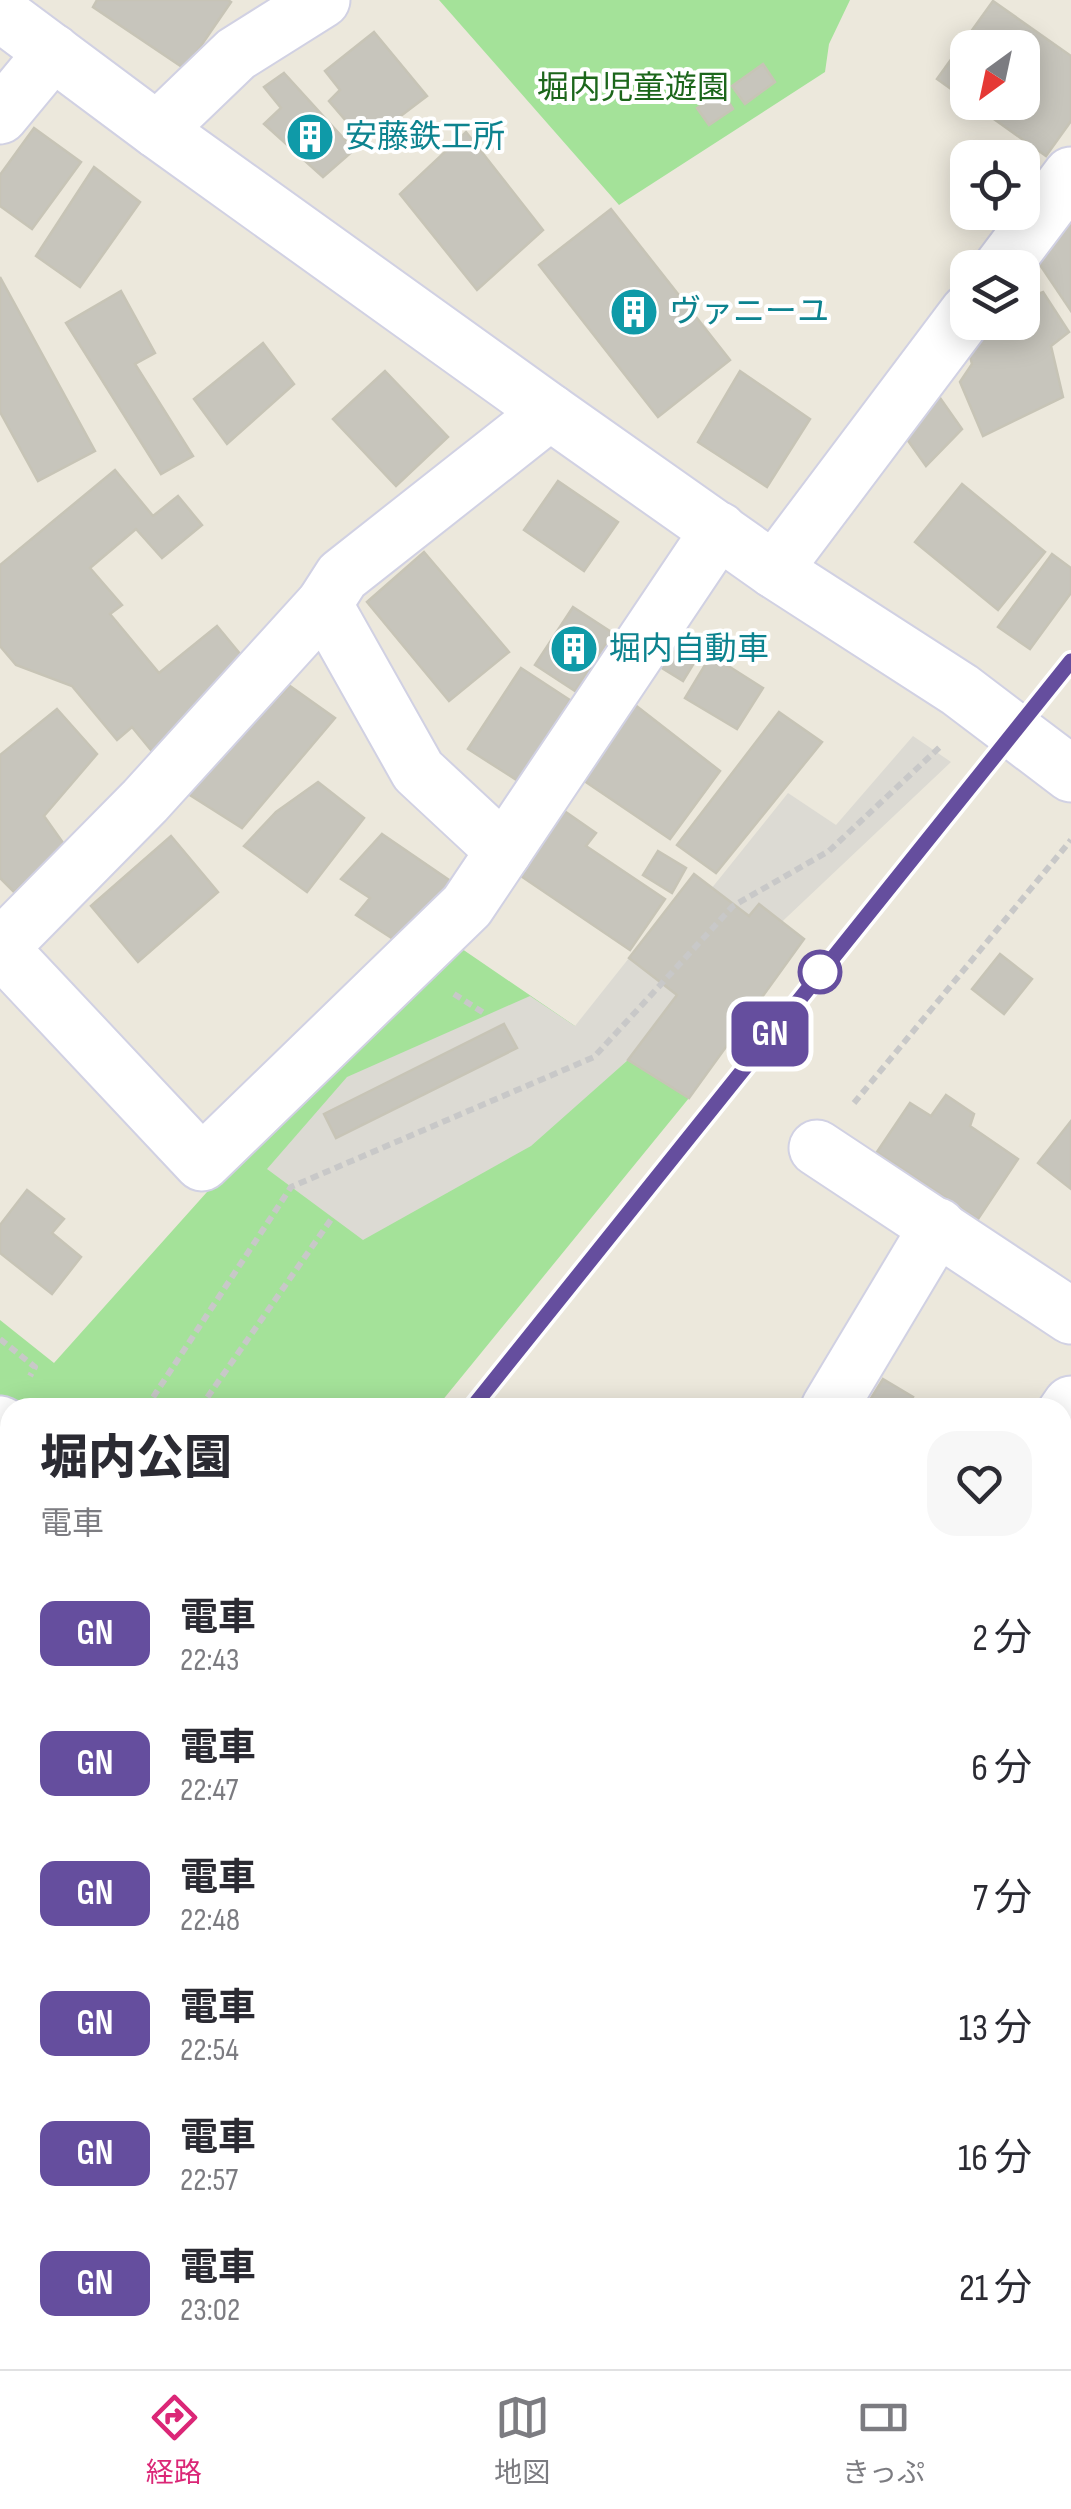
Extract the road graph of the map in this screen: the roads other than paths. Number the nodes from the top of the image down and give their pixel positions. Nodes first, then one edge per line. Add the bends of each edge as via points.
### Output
1 (322, 0) edge
2 (0, 13) edge
3 (53, 52) junction
4 (0, 116) edge
5 (157, 130) junction
6 (1071, 175) edge
7 (1015, 250) edge
8 (950, 336) edge
9 (550, 412) junction
10 (719, 530) junction
11 (774, 570) junction
12 (324, 604) junction
13 (1071, 774) edge
14 (504, 851) junction
15 (0, 948) edge
16 (817, 1148) road end
17 (938, 1226) junction
18 (1071, 1316) edge
19 (835, 1398) edge

1 - 5 street via 236,54
2 - 3 street
3 - 4 street
3 - 5 street
5 - 9 street
6 - 7 street
8 - 11 street
9 - 10 street
9 - 12 street via 342,576
10 - 11 street
10 - 14 street
11 - 13 street via 960,690
12 - 14 street via 418,771
12 - 15 street
14 - 15 street via 467,906 202,1163
16 - 17 street
17 - 18 street
17 - 19 street

